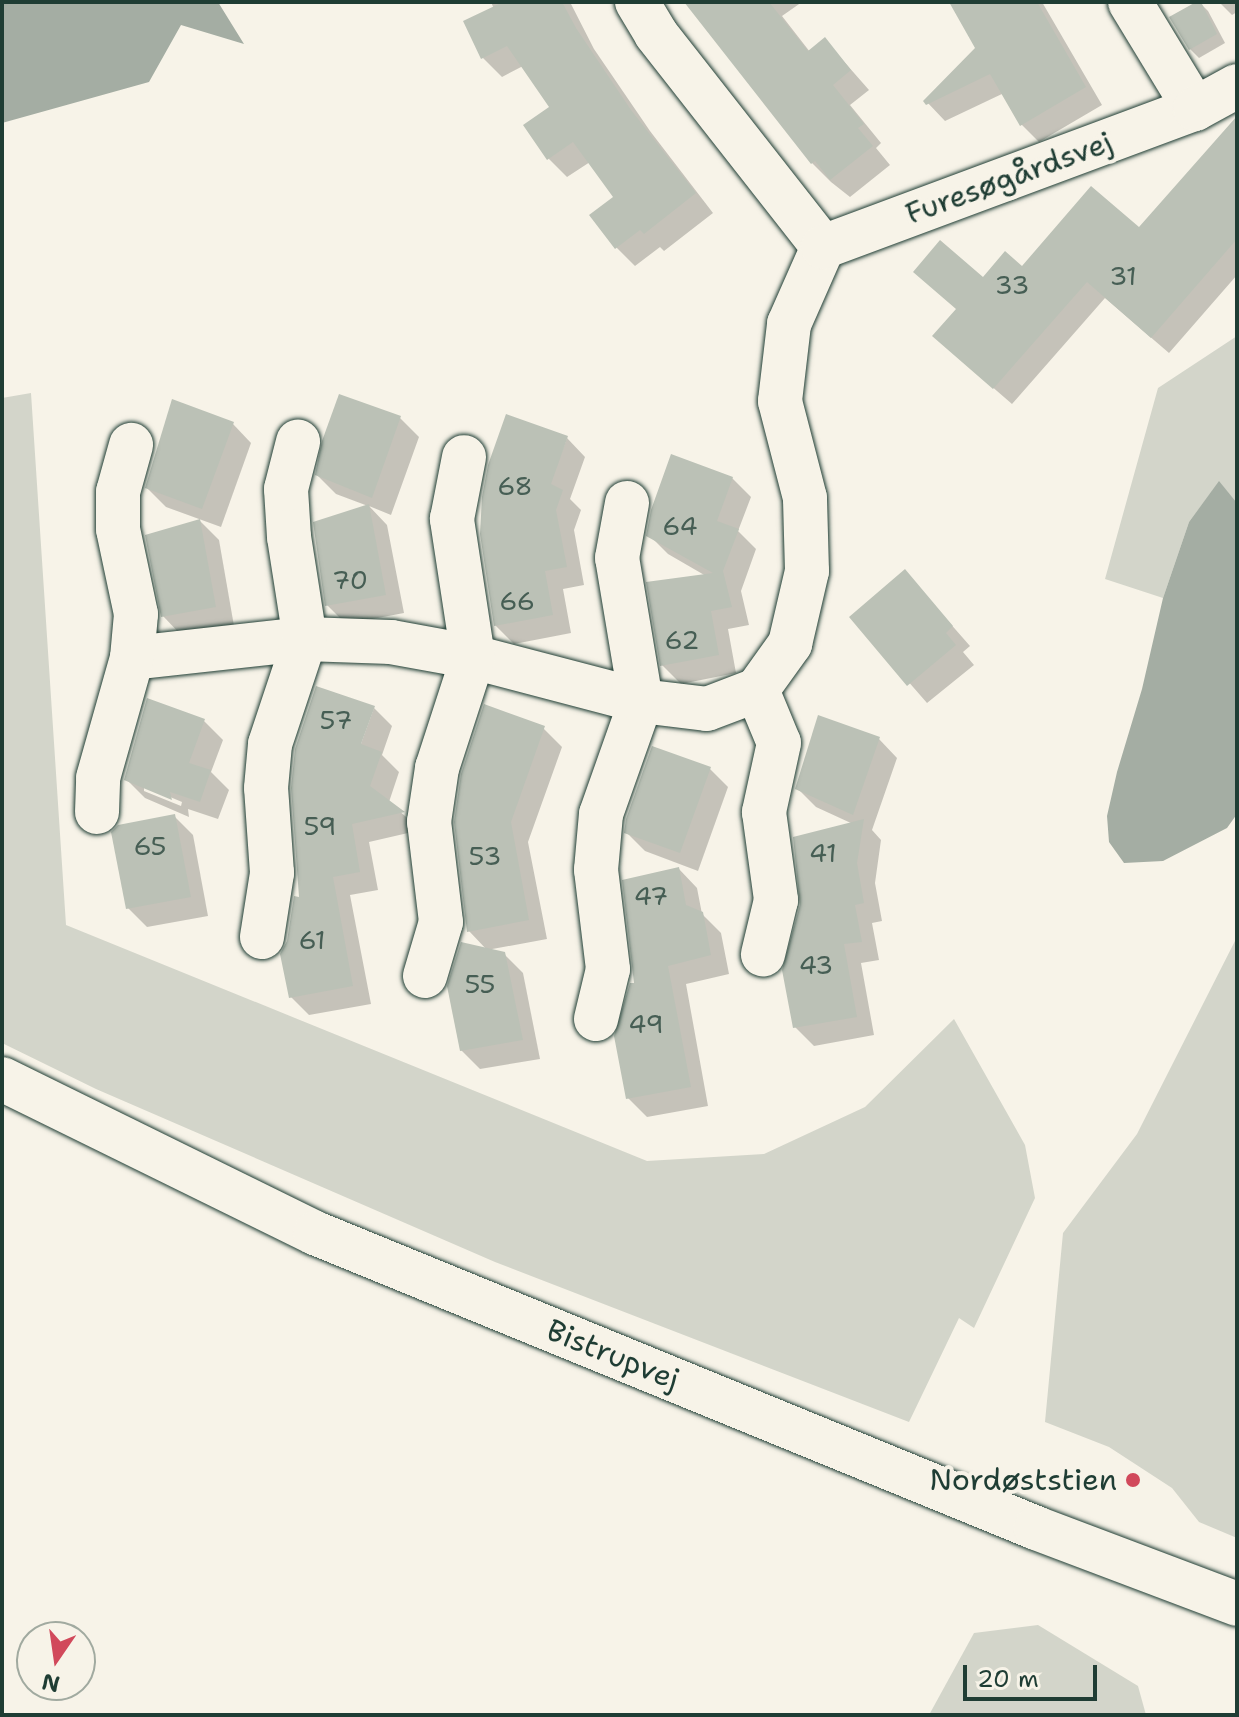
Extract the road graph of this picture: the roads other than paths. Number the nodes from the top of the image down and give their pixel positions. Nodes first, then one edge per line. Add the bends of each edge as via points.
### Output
1 (637, 2) edge
2 (1130, 2) edge
3 (1237, 86) edge
4 (1195, 109) junction
5 (823, 247) junction
6 (298, 442) dead end
7 (131, 445) dead end
8 (464, 457) dead end
9 (627, 503) dead end
10 (305, 639) junction
11 (473, 657) junction
12 (132, 658) junction
13 (757, 690) junction
14 (641, 701) junction
15 (97, 812) dead end
16 (262, 937) dead end
17 (763, 954) dead end
18 (425, 976) dead end
19 (596, 1019) dead end
20 (2, 1079) edge
21 (1237, 1604) edge

1 - 5 street via 656,34
2 - 4 street
3 - 4 street, Furesøgårdsvej
4 - 5 street, Furesøgårdsvej
5 - 13 street via 789,324 780,401 805,498 807,571 790,644
6 - 10 street via 286,489
7 - 12 street via 118,492 118,529 136,614
8 - 11 street via 452,519
9 - 14 street via 617,558
10 - 11 street via 391,642
10 - 12 street
10 - 16 street via 270,744 266,788 272,873
11 - 14 street
11 - 18 street via 437,768 429,822 441,922
12 - 15 street via 98,778
13 - 14 street via 707,709
13 - 17 street via 779,743 764,812 776,900
14 - 19 street via 601,814 596,870 608,969
20 - 21 street, Bistrupvej via 315,1233 1036,1528

